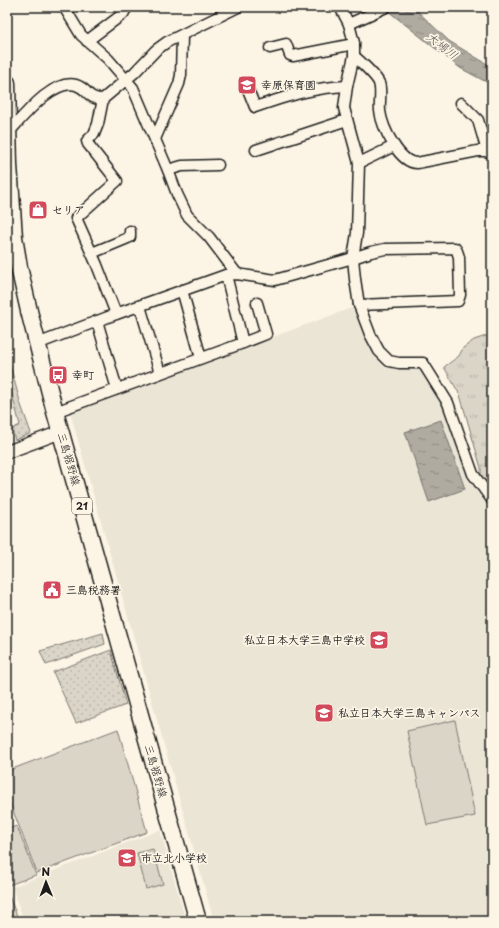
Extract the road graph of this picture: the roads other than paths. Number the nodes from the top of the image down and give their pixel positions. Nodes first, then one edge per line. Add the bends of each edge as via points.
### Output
1 (64, 7) edge
2 (127, 7) edge
3 (238, 7) edge
4 (340, 7) edge
5 (386, 7) edge
6 (349, 24) junction
7 (182, 35) junction
8 (87, 41) junction
9 (354, 44) junction
10 (270, 48) dead end
11 (354, 56) junction
12 (126, 80) junction
13 (7, 83) edge
14 (247, 86) dead end
15 (347, 86) junction
16 (103, 99) junction
17 (461, 103) dead end
18 (347, 120) junction
19 (8, 133) junction
20 (155, 139) junction
21 (394, 146) junction
22 (256, 150) dead end
23 (490, 152) edge
24 (359, 163) junction
25 (218, 165) dead end
26 (168, 170) junction
27 (10, 221) edge
28 (130, 231) dead end
29 (92, 253) junction
30 (353, 258) junction
31 (237, 274) junction
32 (226, 275) junction
33 (182, 290) junction
34 (257, 303) dead end
35 (359, 305) junction
36 (140, 306) junction
37 (116, 314) junction
38 (97, 321) junction
39 (243, 343) junction
40 (37, 344) junction
41 (201, 358) junction
42 (160, 373) junction
43 (117, 389) junction
44 (55, 412) junction
45 (61, 432) junction
46 (7, 452) edge
47 (492, 500) edge
48 (198, 921) edge

1 - 8 street via 77,30
2 - 8 street via 123,14
3 - 7 street
4 - 6 street
5 - 6 street
6 - 9 street
7 - 12 street via 156,50
7 - 20 street via 179,84
8 - 12 street via 108,59
9 - 10 street via 293,56 290,55 286,44
9 - 11 street
11 - 15 street
11 - 21 street via 380,84 380,113
12 - 16 street
12 - 20 street via 133,88
13 - 19 main road, 三島裾野線 / 21
14 - 15 street via 254,107 312,90
15 - 18 street via 344,108
16 - 19 street via 93,98 76,85 58,87 46,94
16 - 29 street via 98,124 94,134 87,141 117,181 76,218
17 - 23 street via 478,120 481,134
18 - 22 street
18 - 24 street
19 - 27 main road, 三島裾野線 / 21
20 - 26 street
21 - 23 street via 402,156 413,163 478,151
21 - 24 street
24 - 30 street via 358,227
25 - 26 street via 182,166
26 - 31 street via 187,215 209,237
27 - 40 main road, 三島裾野線 / 21
28 - 29 street via 130,237
29 - 37 street
30 - 31 street via 280,280
30 - 35 street
30 - 35 street via 385,249 455,248 459,257 458,301
31 - 32 street
32 - 33 street
32 - 39 street
33 - 36 street
33 - 41 street
34 - 39 street via 266,334
35 - 47 street via 379,351 389,360 399,363 423,363 448,403 473,474
36 - 37 street
36 - 42 street
37 - 38 street
38 - 40 street
38 - 43 street
39 - 41 street
40 - 44 main road, 三島裾野線 / 21
41 - 42 street
42 - 43 street
43 - 44 street
44 - 45 main road, 三島裾野線 / 21
45 - 46 street
45 - 48 main road, 三島裾野線 / 21

